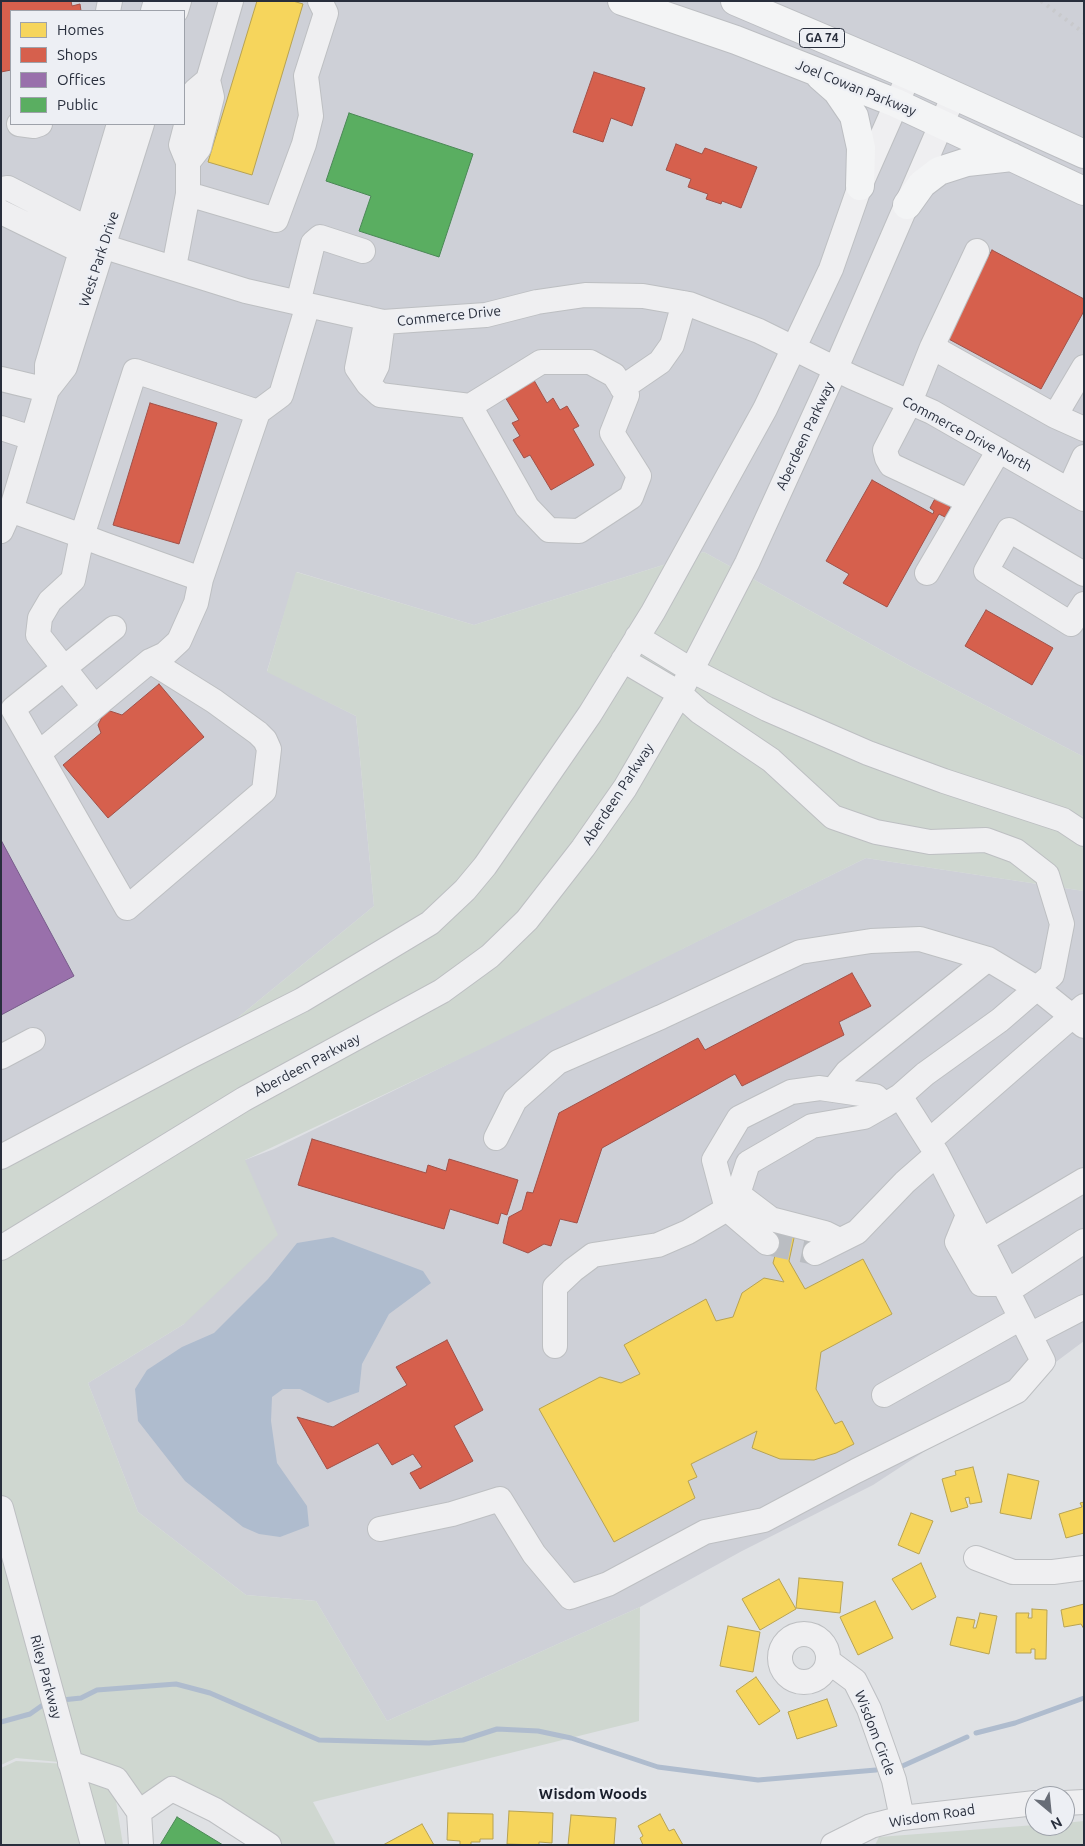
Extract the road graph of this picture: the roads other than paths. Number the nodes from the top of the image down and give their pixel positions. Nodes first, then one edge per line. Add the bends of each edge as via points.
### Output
1 (232, 1) edge
2 (320, 1) edge
3 (622, 1) edge
4 (735, 1) edge
5 (815, 71) junction
6 (909, 75) junction
7 (954, 95) junction
8 (896, 103) junction
9 (943, 124) junction
10 (119, 125) edge
11 (142, 125) edge
12 (1084, 154) edge
13 (1012, 157) junction
14 (860, 186) junction
15 (1, 189) edge
16 (1084, 191) edge
17 (188, 194) junction
18 (906, 206) junction
19 (1, 212) edge
20 (90, 242) junction
21 (362, 251) dead end
22 (978, 251) dead end
23 (174, 267) junction
24 (684, 303) junction
25 (303, 304) junction
26 (375, 320) junction
27 (932, 347) junction
28 (794, 350) junction
29 (1084, 367) edge
30 (836, 368) junction
31 (1, 379) edge
32 (622, 388) junction
33 (47, 390) junction
34 (910, 402) junction
35 (470, 406) junction
36 (258, 412) junction
37 (1055, 416) junction
38 (1, 428) edge
39 (1084, 430) edge
40 (32, 438) junction
41 (999, 450) junction
42 (1084, 457) edge
43 (1076, 494) edge
44 (968, 502) junction
45 (6, 521) edge
46 (82, 536) junction
47 (926, 573) dead end
48 (1084, 574) edge
49 (201, 579) junction
50 (1084, 604) edge
51 (114, 628) dead end
52 (637, 637) junction
53 (623, 660) junction
54 (150, 661) junction
55 (64, 668) junction
56 (691, 670) junction
57 (679, 694) junction
58 (94, 706) junction
59 (39, 753) junction
60 (1084, 834) edge
61 (988, 959) junction
62 (1038, 989) junction
63 (1080, 1016) edge
64 (33, 1040) dead end
65 (1, 1057) edge
66 (833, 1090) junction
67 (892, 1101) junction
68 (496, 1138) dead end
69 (933, 1148) junction
70 (1, 1157) edge
71 (1084, 1180) edge
72 (732, 1201) junction
73 (968, 1215) junction
74 (840, 1240) junction
75 (982, 1241) junction
76 (1084, 1241) edge
77 (766, 1243) tunnel mouth
78 (1, 1248) edge
79 (815, 1253) tunnel mouth
80 (1006, 1288) junction
81 (1084, 1307) edge
82 (1026, 1327) junction
83 (555, 1346) dead end
84 (884, 1395) dead end
85 (1, 1508) edge
86 (380, 1529) dead end
87 (976, 1558) dead end
88 (1084, 1568) edge
89 (828, 1662) dead end
90 (70, 1763) junction
91 (1025, 1804) edge
92 (139, 1812) junction
93 (902, 1818) junction
94 (872, 1835) edge
95 (93, 1845) edge
96 (141, 1845) edge
97 (269, 1845) edge
98 (833, 1845) edge

1 - 17 street via 208,80 195,91 181,145 188,162
2 - 17 street via 326,13 306,76 311,116 276,220
3 - 5 main road, Joel Cowan Parkway / GA 74
4 - 6 main road, GA 74
5 - 8 main road, Joel Cowan Parkway / GA 74
5 - 14 main road via 837,91 854,116 861,148
6 - 7 main road, GA 74
6 - 8 street
7 - 9 street, Aberdeen Parkway
7 - 12 main road, GA 74
8 - 9 main road, Joel Cowan Parkway / GA 74
8 - 14 street
9 - 13 main road, Joel Cowan Parkway / GA 74
9 - 18 street, Aberdeen Parkway
10 - 20 street, West Park Drive
11 - 20 street, West Park Drive
13 - 16 main road, Joel Cowan Parkway / GA 74
13 - 18 main road via 967,162 939,171 922,184
14 - 28 street via 831,269
15 - 20 street, Commerce Drive via 8,188
17 - 23 street
18 - 30 street, Aberdeen Parkway
19 - 20 street, Commerce Drive
20 - 23 street, Commerce Drive
20 - 33 street, West Park Drive via 65,368
21 - 25 street via 320,237 313,243
22 - 27 street
23 - 25 street, Commerce Drive via 246,291
24 - 26 street, Commerce Drive via 643,296 585,295 486,315
24 - 28 street, Commerce Drive via 759,331
24 - 32 street via 672,345 660,362
25 - 26 street, Commerce Drive
25 - 36 street via 281,395
26 - 35 street via 357,368 380,396
27 - 34 street
27 - 37 street
28 - 30 street, Commerce Drive North
28 - 52 street via 765,409
29 - 37 street
30 - 34 street, Commerce Drive North
30 - 56 street, Aberdeen Parkway via 747,563
31 - 33 street
32 - 35 street via 614,375 590,362 541,362
32 - 35 street via 628,396 612,433 638,476 631,497 579,531 549,530 528,507
33 - 40 street, West Park Drive
34 - 41 street, Commerce Drive North
34 - 44 street via 885,450 891,465
36 - 46 street via 135,371
36 - 49 street
37 - 39 street
38 - 40 street
40 - 45 street, West Park Drive
41 - 43 street, Commerce Drive North
41 - 44 street
42 - 43 street
44 - 47 street
45 - 46 street
46 - 49 street
46 - 55 street via 73,580 50,602 40,620 38,635
48 - 50 street via 1009,530 986,571 1071,624
49 - 54 street via 196,603 178,641 166,654
51 - 55 street
52 - 53 street
52 - 56 street
53 - 57 street
53 - 70 street via 590,714 485,866 430,923 302,1000
54 - 58 street
54 - 59 street via 250,727 265,740 269,749 264,790 127,908
55 - 58 street
55 - 59 street via 13,709
56 - 57 street, Aberdeen Parkway
56 - 60 street via 767,709 868,753 1063,820
57 - 62 street via 771,760 833,818 876,832 930,842 986,840 1016,851 1047,875 1062,924 1052,975
57 - 78 street, Aberdeen Parkway via 625,788 583,848 527,920 468,974 244,1099
58 - 59 street
61 - 62 street
61 - 66 street via 848,1072
61 - 68 street via 920,939 871,941 800,952 558,1062 515,1100
62 - 63 street
62 - 67 street
63 - 69 street
64 - 65 street
66 - 67 street
66 - 72 street via 820,1088 791,1092 739,1118 714,1160
67 - 69 street
67 - 72 street via 864,1117 812,1126 748,1163
69 - 73 street
69 - 74 street via 857,1232
71 - 75 street
72 - 74 street via 772,1219
72 - 77 street
72 - 83 street via 688,1232 658,1245 593,1255 573,1270 555,1288
73 - 75 street
73 - 80 street via 957,1242 981,1284
74 - 79 street
75 - 80 street
76 - 80 street
80 - 82 street
81 - 82 street
82 - 84 street
82 - 86 street via 1044,1361 1018,1391 764,1520 705,1532 608,1584 570,1597 534,1554 500,1499 452,1514
85 - 90 street, Riley Parkway
87 - 88 street via 1013,1572
89 - 93 street, Wisdom Circle via 855,1681 869,1709 894,1780
90 - 92 street via 116,1779
90 - 95 street, Riley Parkway
91 - 93 street, Wisdom Road
92 - 96 street
92 - 97 street via 172,1789 215,1810
93 - 94 street, Wisdom Road
94 - 98 street, Wisdom Road

